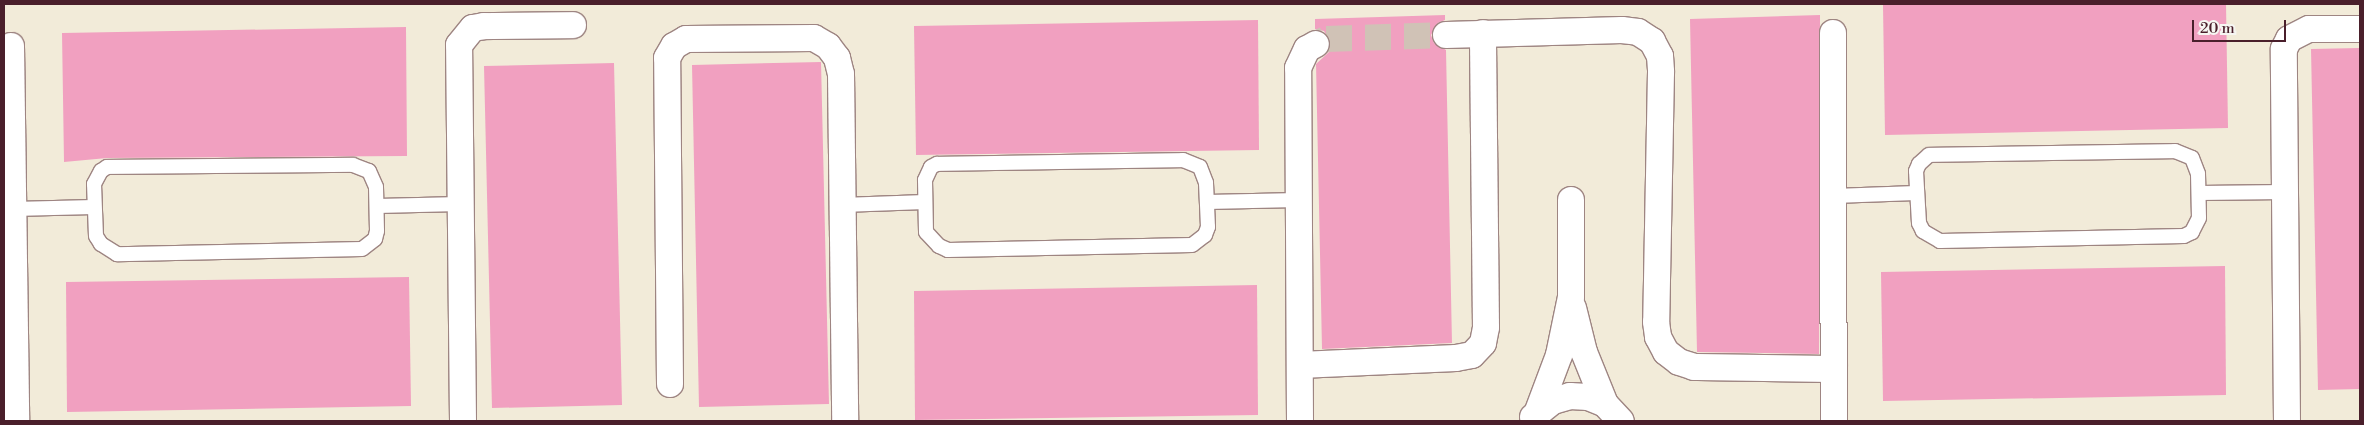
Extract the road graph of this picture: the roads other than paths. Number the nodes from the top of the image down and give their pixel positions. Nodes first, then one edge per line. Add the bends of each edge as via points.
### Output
1 (573, 25) dead end
2 (2360, 29) edge
3 (1483, 33) junction
4 (1834, 33) dead end
5 (1446, 35) tunnel mouth
6 (1316, 44) tunnel mouth
7 (11, 46) dead end
8 (2285, 192) junction
9 (2199, 193) junction
10 (1916, 194) junction
11 (1834, 196) junction
12 (1298, 200) junction
13 (1571, 200) dead end
14 (925, 202) junction
15 (1207, 202) junction
16 (460, 204) junction
17 (842, 205) junction
18 (377, 206) junction
19 (94, 207) junction
20 (13, 209) junction
21 (1571, 297) junction
22 (1300, 366) junction
23 (1834, 369) junction
24 (670, 384) dead end
25 (1534, 416) edge
26 (1618, 416) edge
27 (16, 421) edge
28 (463, 421) edge
29 (845, 421) edge
30 (1300, 421) edge
31 (1834, 421) edge
32 (2287, 421) edge

1 - 16 street via 484,26 464,36 458,51
2 - 8 street via 2298,32 2284,49
3 - 5 street
3 - 22 street via 1486,327 1483,343 1472,355 1456,358
3 - 23 street via 1638,32 1652,41 1660,56 1658,338 1666,352 1679,362 1694,367
4 - 11 street
6 - 12 street via 1307,49 1298,68
7 - 20 street
8 - 9 lane
8 - 32 street
9 - 10 lane via 2196,165 2192,158 2175,151 1936,153 1919,164
9 - 10 lane via 2197,226 2184,236 1940,240 1923,231
10 - 11 lane
11 - 23 street
12 - 15 lane
12 - 22 street
13 - 21 street
14 - 15 lane via 926,173 931,167 944,162 1173,160 1192,162 1200,167 1204,174
14 - 15 lane via 926,232 939,246 948,250 1192,245 1205,235
14 - 17 lane
16 - 18 lane
16 - 28 street
17 - 24 street via 841,74 837,58 828,46 814,38 798,36 686,39 674,46 667,58 666,72
17 - 29 street
18 - 19 lane via 376,187 369,171 362,166 343,165 114,166 101,171 96,177
18 - 19 lane via 375,239 362,250 117,254 101,244 96,236
19 - 20 lane
20 - 27 street
21 - 25 street via 1559,355
21 - 26 street via 1584,352
22 - 30 street
23 - 31 street
25 - 26 street via 1553,401 1570,396 1588,397

